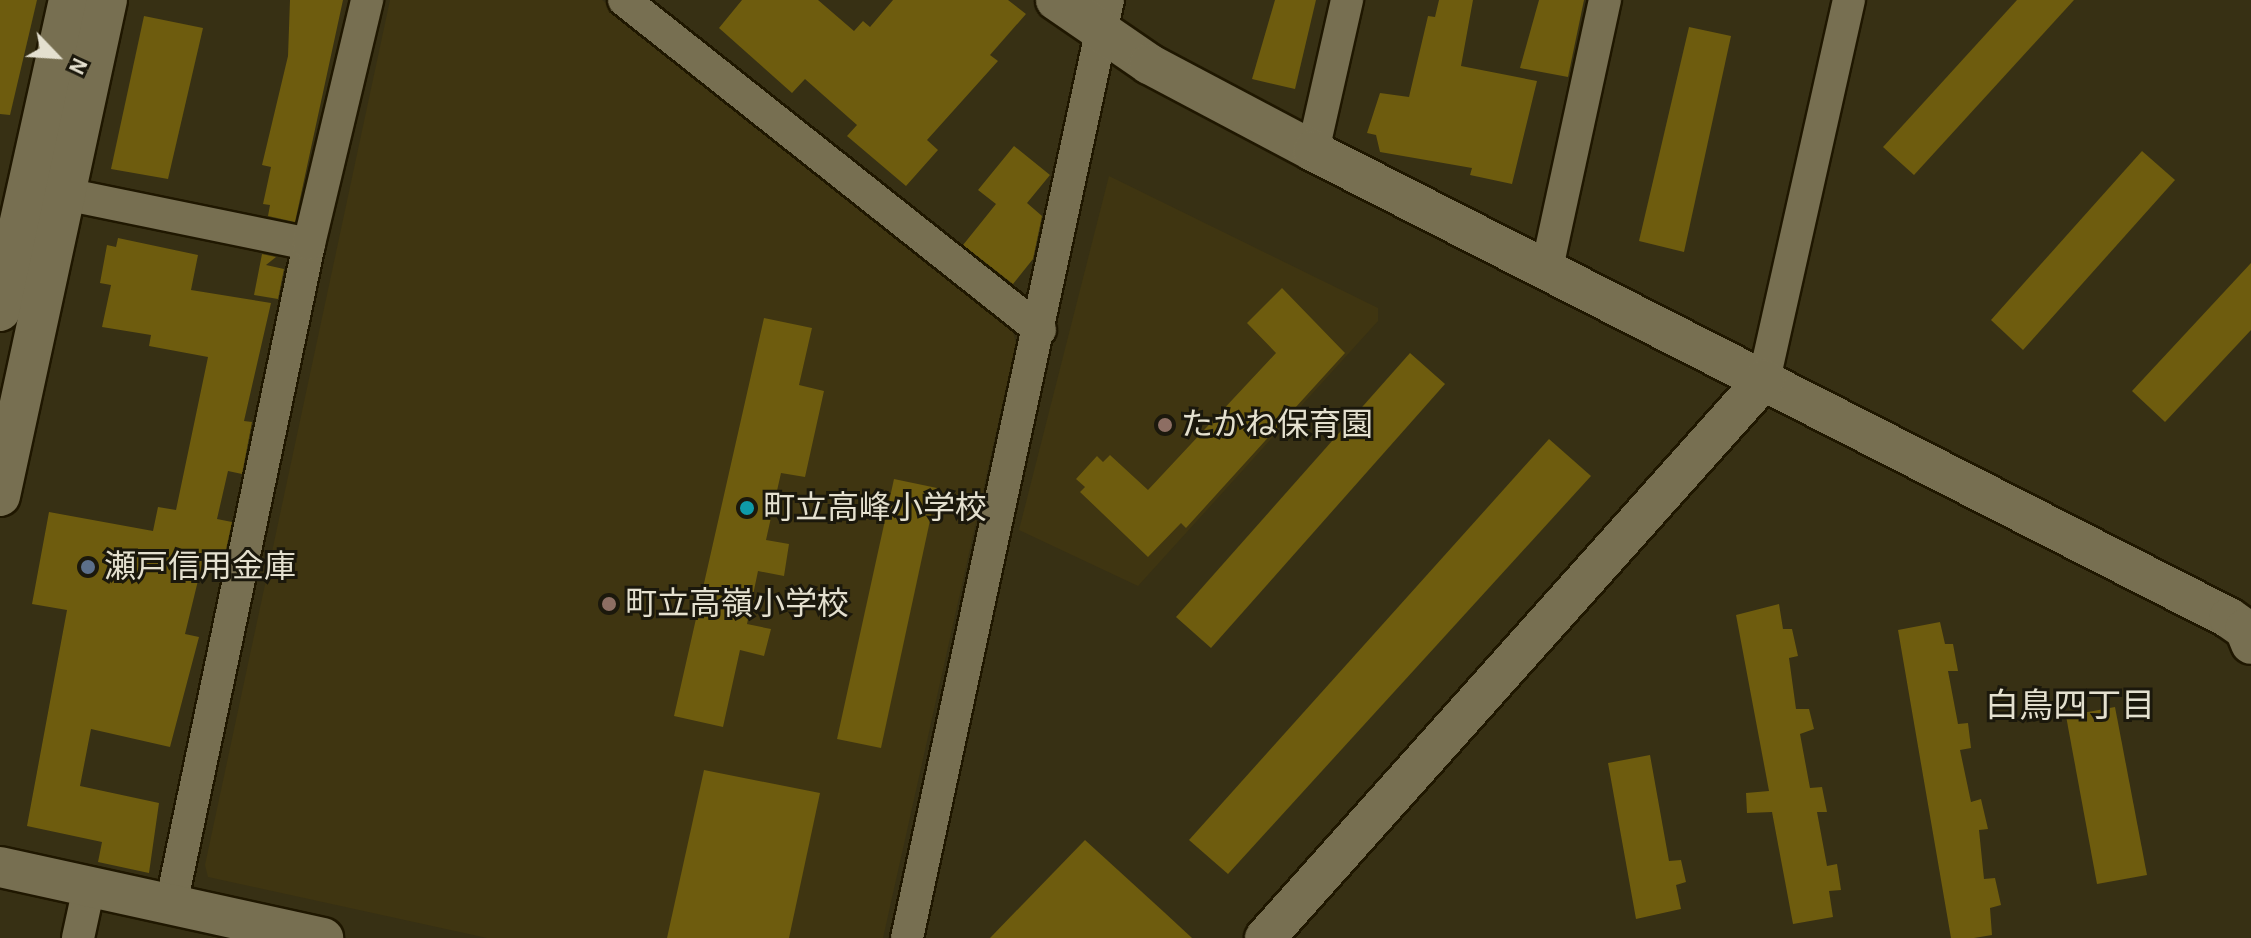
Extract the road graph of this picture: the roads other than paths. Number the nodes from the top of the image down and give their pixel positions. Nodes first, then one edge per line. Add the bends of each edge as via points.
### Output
1 (69, 0) edge
2 (107, 0) edge
3 (367, 0) edge
4 (624, 0) edge
5 (1056, 0) edge
6 (1347, 0) edge
7 (1605, 0) edge
8 (1849, 0) edge
9 (1104, 17) edge
10 (1313, 151) junction
11 (30, 190) edge
12 (309, 244) junction
13 (1547, 268) junction
14 (0, 311) edge
15 (1040, 330) junction
16 (1764, 380) junction
17 (0, 496) edge
18 (2249, 634) edge
19 (0, 867) edge
20 (89, 887) junction
21 (171, 905) junction
22 (78, 938) edge
23 (323, 938) edge
24 (907, 938) edge
25 (1265, 938) edge

1 - 11 street
2 - 11 street
3 - 12 street
4 - 15 street
5 - 9 street
6 - 10 street
7 - 13 street
8 - 16 street
9 - 10 street
9 - 15 street
10 - 13 street
11 - 12 street
11 - 14 street
11 - 17 street
12 - 21 street
13 - 16 street
15 - 24 street
16 - 18 street
16 - 25 street
19 - 20 street
20 - 21 street
20 - 22 street
21 - 23 street

